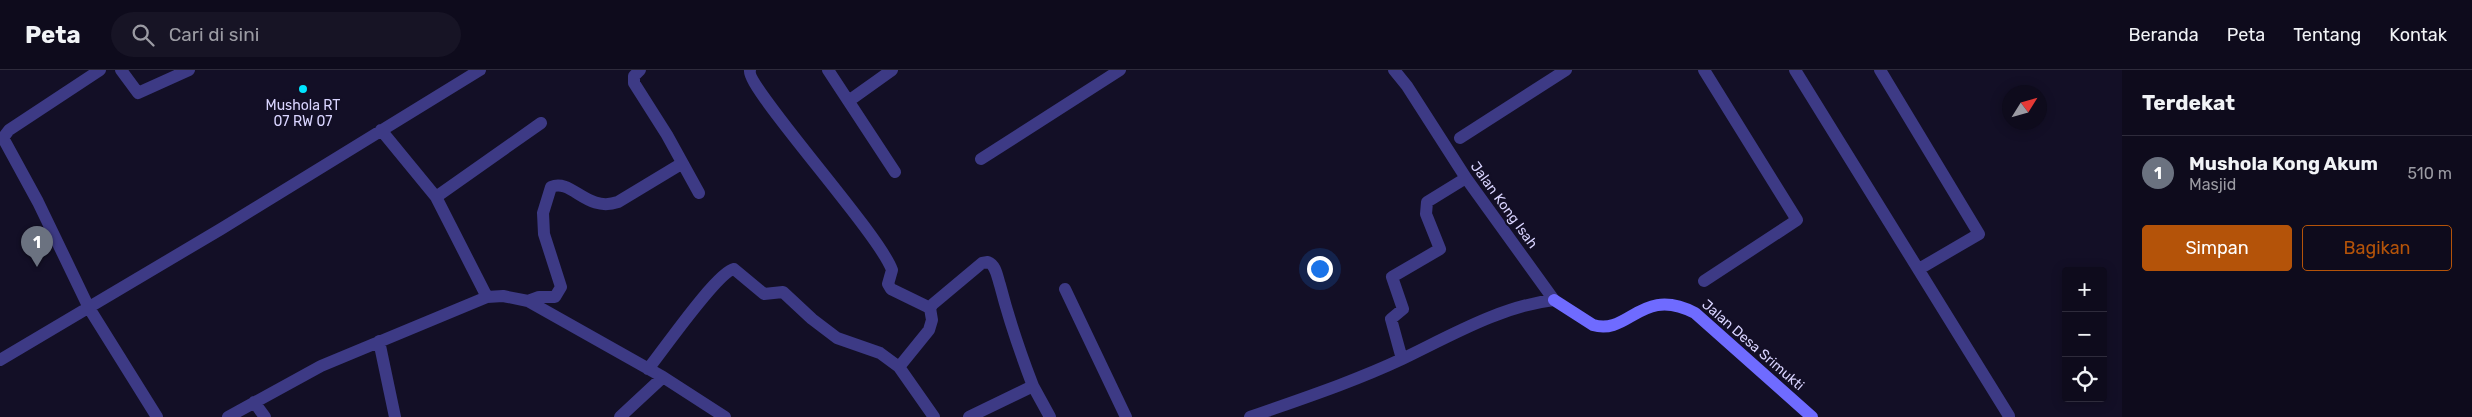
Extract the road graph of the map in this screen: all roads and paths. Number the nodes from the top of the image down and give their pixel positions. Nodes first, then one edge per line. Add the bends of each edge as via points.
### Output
1 (100, 70) edge
2 (121, 70) edge
3 (189, 70) edge
4 (640, 70) edge
5 (750, 70) edge
6 (828, 70) edge
7 (892, 70) edge
8 (1120, 70) edge
9 (1394, 70) edge
10 (1566, 70) edge
11 (1704, 70) edge
12 (1795, 70) edge
13 (1880, 70) edge
14 (478, 71) edge
15 (850, 100) junction
16 (541, 123) dead end
17 (381, 130) junction
18 (1460, 138) dead end
19 (981, 159) dead end
20 (681, 164) junction
21 (896, 172) dead end
22 (1466, 178) junction
23 (700, 193) dead end
24 (436, 197) junction
25 (1919, 269) junction
26 (1704, 281) dead end
27 (1065, 289) dead end
28 (487, 297) junction
29 (1554, 300) junction
30 (528, 301) junction
31 (88, 308) junction
32 (930, 308) junction
33 (1614, 324) joint
34 (379, 341) junction
35 (1402, 359) junction
36 (0, 360) edge
37 (899, 368) junction
38 (648, 369) junction
39 (663, 377) junction
40 (1033, 386) junction
41 (254, 402) junction
42 (2009, 416) edge
43 (157, 417) edge
44 (228, 417) edge
45 (265, 417) edge
46 (395, 417) edge
47 (620, 417) edge
48 (725, 417) edge
49 (934, 417) edge
50 (969, 417) edge
51 (1050, 417) edge
52 (1126, 417) edge
53 (1250, 417) edge
54 (1812, 417) edge

1 - 31 street via 9,130 3,138 38,202
2 - 3 street via 138,93
4 - 20 street via 634,76 634,83
5 - 32 street via 750,78 774,112 874,238 892,270 888,282 891,289
6 - 15 street
7 - 15 street
8 - 19 street
9 - 22 street, Jalan Kong Isah
10 - 18 street
11 - 26 street via 1797,220
12 - 25 street
13 - 25 street via 1979,234
14 - 17 street
15 - 21 street
16 - 24 street
17 - 24 street
17 - 31 street
20 - 23 street
20 - 30 street via 608,206 597,204 562,186 551,187 543,213 544,234 561,287 555,297
22 - 29 street, Jalan Kong Isah
22 - 35 street via 1427,202 1426,214 1440,249 1392,277 1403,309 1391,319
24 - 28 street
25 - 42 street
27 - 52 street
28 - 30 street via 503,296
28 - 34 street
29 - 33 street, Jalan Kong Isah via 1593,325
29 - 35 street via 1529,304 1498,316
30 - 38 street
31 - 36 street
31 - 43 street
32 - 37 street via 932,320 929,330
32 - 40 street via 982,263 990,262 997,274 1011,327
33 - 54 street, Jalan Desa Srimukti via 1658,304 1680,305 1695,312
34 - 41 street via 321,366
34 - 46 street
35 - 53 street
37 - 38 street via 880,353 837,338 783,292 764,294 732,270 726,272 694,309
37 - 49 street
38 - 39 street
39 - 47 street
39 - 48 street
40 - 50 street
40 - 51 street
41 - 44 street
41 - 45 street

